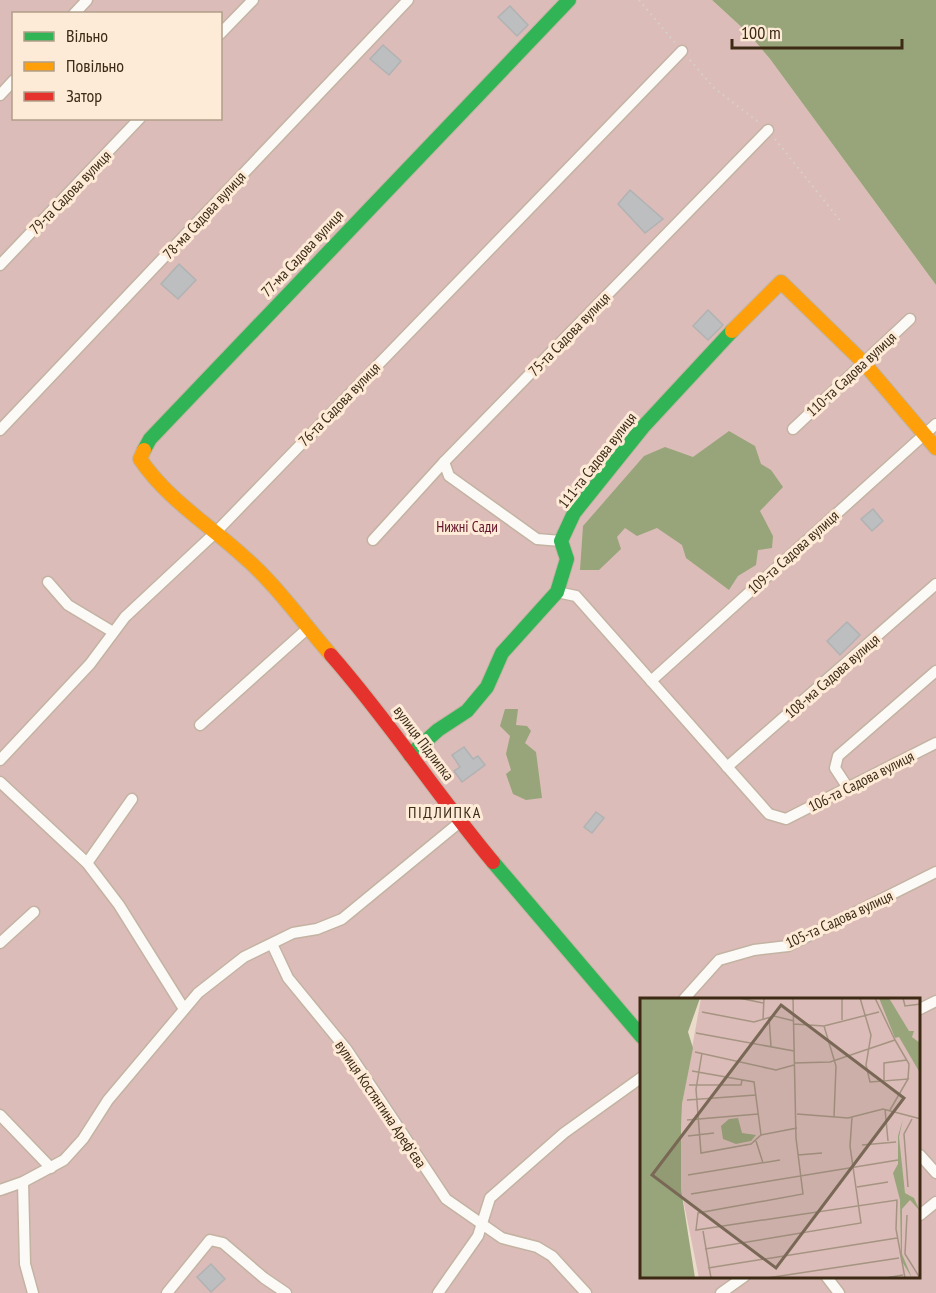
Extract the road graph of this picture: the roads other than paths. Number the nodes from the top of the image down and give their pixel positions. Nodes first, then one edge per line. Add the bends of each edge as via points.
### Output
1 (87, 0) edge
2 (253, 0) edge
3 (408, 0) edge
4 (569, 0) edge
5 (76, 12) edge
6 (222, 32) edge
7 (682, 51) road end
8 (12, 82) edge
9 (0, 95) edge
10 (138, 120) edge
11 (768, 130) road end
12 (0, 265) edge
13 (910, 319) dead end
14 (864, 362) junction
15 (936, 424) edge
16 (793, 429) dead end
17 (0, 430) edge
18 (924, 434) junction
19 (936, 448) edge
20 (444, 462) junction
21 (215, 532) junction
22 (373, 540) dead end
23 (561, 541) junction
24 (48, 582) dead end
25 (936, 584) edge
26 (557, 592) junction
27 (306, 629) junction
28 (113, 632) junction
29 (936, 671) edge
30 (651, 681) junction
31 (200, 725) dead end
32 (936, 743) edge
33 (410, 755) junction
34 (0, 760) edge
35 (727, 767) junction
36 (0, 782) edge
37 (848, 788) junction
38 (132, 799) dead end
39 (460, 822) junction
40 (87, 863) junction
41 (936, 873) edge
42 (34, 912) dead end
43 (0, 943) edge
44 (272, 944) junction
45 (685, 998) edge
46 (936, 1001) edge
47 (921, 1008) edge
48 (184, 1009) junction
49 (640, 1035) edge
50 (640, 1078) edge
51 (0, 1115) edge
52 (921, 1156) edge
53 (51, 1168) junction
54 (936, 1173) edge
55 (23, 1182) junction
56 (0, 1190) edge
57 (936, 1202) edge
58 (921, 1214) edge
59 (482, 1225) junction
60 (742, 1278) edge
61 (828, 1278) edge
62 (33, 1293) edge
63 (167, 1293) edge
64 (286, 1293) edge
65 (438, 1293) edge
66 (586, 1293) edge
67 (721, 1293) edge
68 (839, 1293) edge

1 - 5 street
2 - 6 street
3 - 17 street, 78-ма Садова вулиця
4 - 21 street, 77-ма Садова вулиця via 150,439 140,459 149,472
7 - 21 street, 76-та Садова вулиця
8 - 9 street
10 - 12 street, 79-та Садова вулиця
11 - 20 street, 75-та Садова вулиця
13 - 14 street, 110-та Садова вулиця
14 - 16 street, 110-та Садова вулиця
14 - 18 street
14 - 23 street, 111-та Садова вулиця via 781,282 643,427 574,513
15 - 18 street, 109-та Садова вулиця
18 - 19 street
18 - 30 street, 109-та Садова вулиця
20 - 22 street, 75-та Садова вулиця
20 - 23 street via 448,476 537,539
21 - 27 street, вулиця Підлипка via 245,557
21 - 28 street, 76-та Садова вулиця
23 - 26 street via 567,559
24 - 28 street via 68,606
25 - 35 street, 108-ма Садова вулиця
26 - 30 street via 576,596
26 - 33 street via 502,653 487,687 467,711
27 - 31 street
27 - 33 street, вулиця Підлипка via 375,706
28 - 34 street, 76-та Садова вулиця via 90,664
29 - 37 street via 838,756 835,768
30 - 35 street
32 - 37 street, 106-та Садова вулиця
33 - 39 street, вулиця Підлипка
35 - 37 street, 106-та Садова вулиця via 769,813 786,819
36 - 40 street
38 - 40 street
39 - 44 street via 342,919 293,933
39 - 49 street, вулиця Підлипка
40 - 48 street via 119,905
41 - 45 street, 105-та Садова вулиця via 788,946 719,960
42 - 43 street
44 - 48 street via 244,957
44 - 59 street, вулиця Костянтина Арефʼєва via 288,978 347,1050 446,1199
46 - 47 street
48 - 53 street via 108,1100 83,1139 64,1161
50 - 59 street via 564,1133 490,1198
51 - 53 street
52 - 54 street
53 - 55 street
55 - 56 street
55 - 62 street via 25,1264
57 - 58 street
59 - 65 street
59 - 66 street, вулиця Костянтина Арефʼєва via 502,1238 537,1247 552,1256
60 - 67 street
61 - 68 street
63 - 64 street via 210,1240 223,1243

